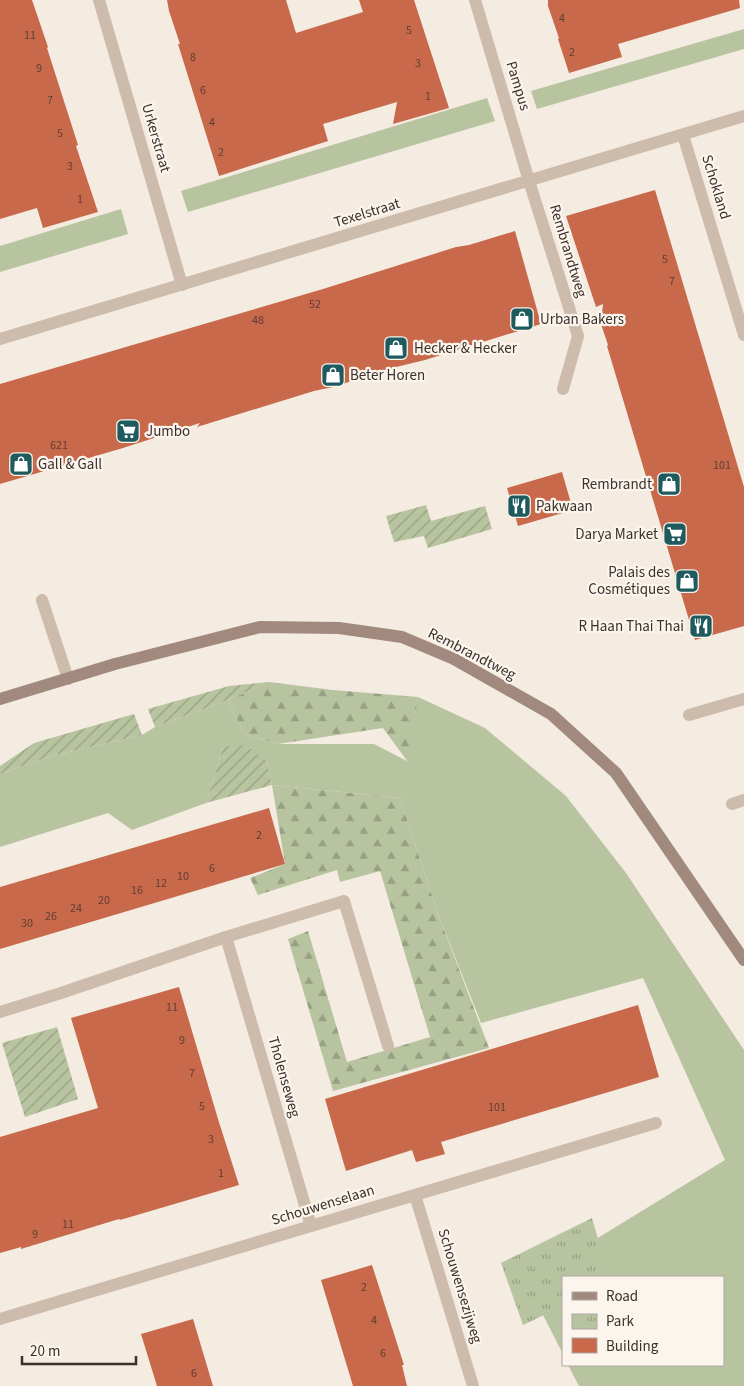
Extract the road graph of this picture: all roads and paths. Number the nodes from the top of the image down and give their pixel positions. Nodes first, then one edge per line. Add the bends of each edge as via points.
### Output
1 (99, 0) edge
2 (475, 0) edge
3 (744, 116) edge
4 (683, 135) junction
5 (529, 181) junction
6 (182, 285) junction
7 (744, 335) edge
8 (0, 339) edge
9 (563, 389) dead end
10 (42, 600) dead end
11 (68, 679) junction
12 (0, 699) edge
13 (744, 699) edge
14 (689, 714) dead end
15 (226, 937) junction
16 (744, 960) edge
17 (0, 1012) edge
18 (388, 1046) dead end
19 (656, 1123) dead end
20 (415, 1195) junction
21 (310, 1226) junction
22 (0, 1319) edge
23 (473, 1386) edge

1 - 6 street, Urkerstraat
2 - 5 street, Pampus
3 - 4 street, Texelstraat
4 - 5 street, Texelstraat
4 - 7 street, Schokland
5 - 6 street, Texelstraat
5 - 9 street, Rembrandtweg via 578,336
6 - 8 street, Texelstraat
10 - 11 street
11 - 12 street, Rembrandtweg
11 - 16 street, Rembrandtweg via 260,628 339,628 402,638 454,659 551,714 616,773
13 - 14 street
15 - 17 street
15 - 18 street via 344,901
15 - 21 street, Tholenseweg
19 - 20 street, Schouwenselaan
20 - 21 street, Schouwenselaan
20 - 23 street, Schouwensezijweg
21 - 22 street, Schouwenselaan

